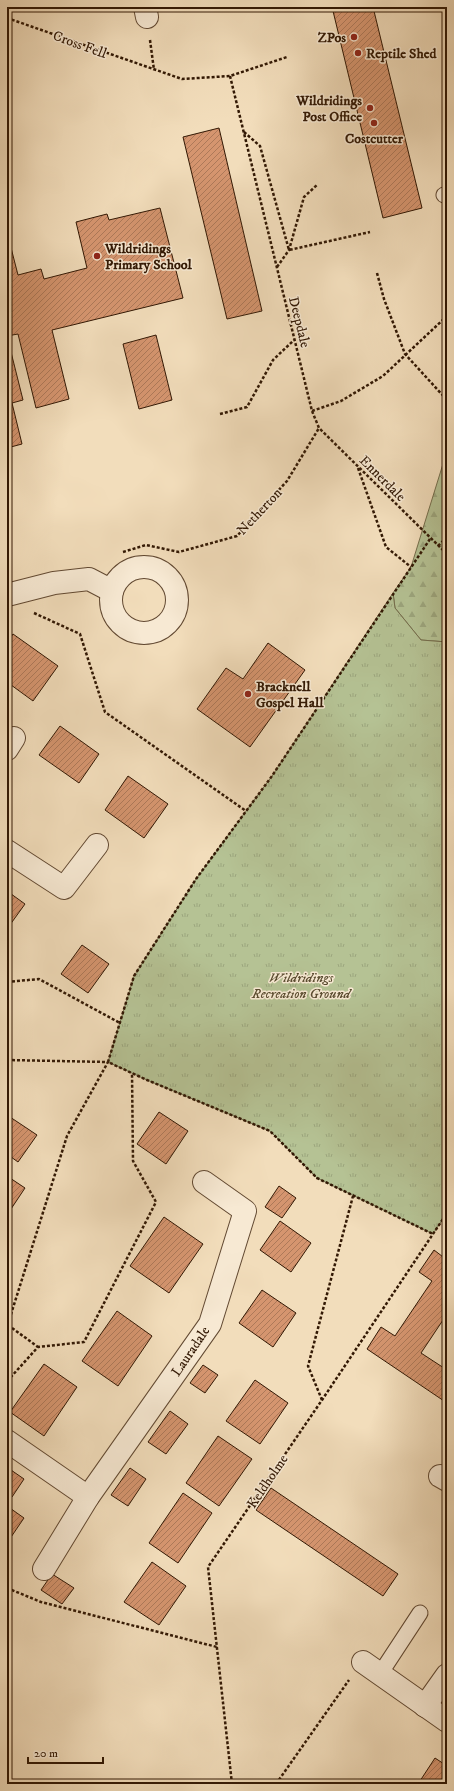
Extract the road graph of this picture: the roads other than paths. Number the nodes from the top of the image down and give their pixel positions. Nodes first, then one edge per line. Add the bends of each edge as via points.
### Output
1 (112, 591) dead end
2 (7, 595) edge
3 (97, 845) dead end
4 (7, 851) edge
5 (204, 1182) dead end
6 (7, 1441) edge
7 (88, 1497) junction
8 (44, 1569) dead end
9 (420, 1613) dead end
10 (371, 1668) joint
11 (447, 1675) edge
12 (425, 1706) junction
13 (447, 1721) edge

1 - 2 street via 89,579 54,583
3 - 4 street via 64,888
5 - 7 street, Lauradale via 245,1211 210,1324
6 - 7 street
7 - 8 street, Lauradale
9 - 10 lane
10 - 12 street
11 - 12 street
12 - 13 street

